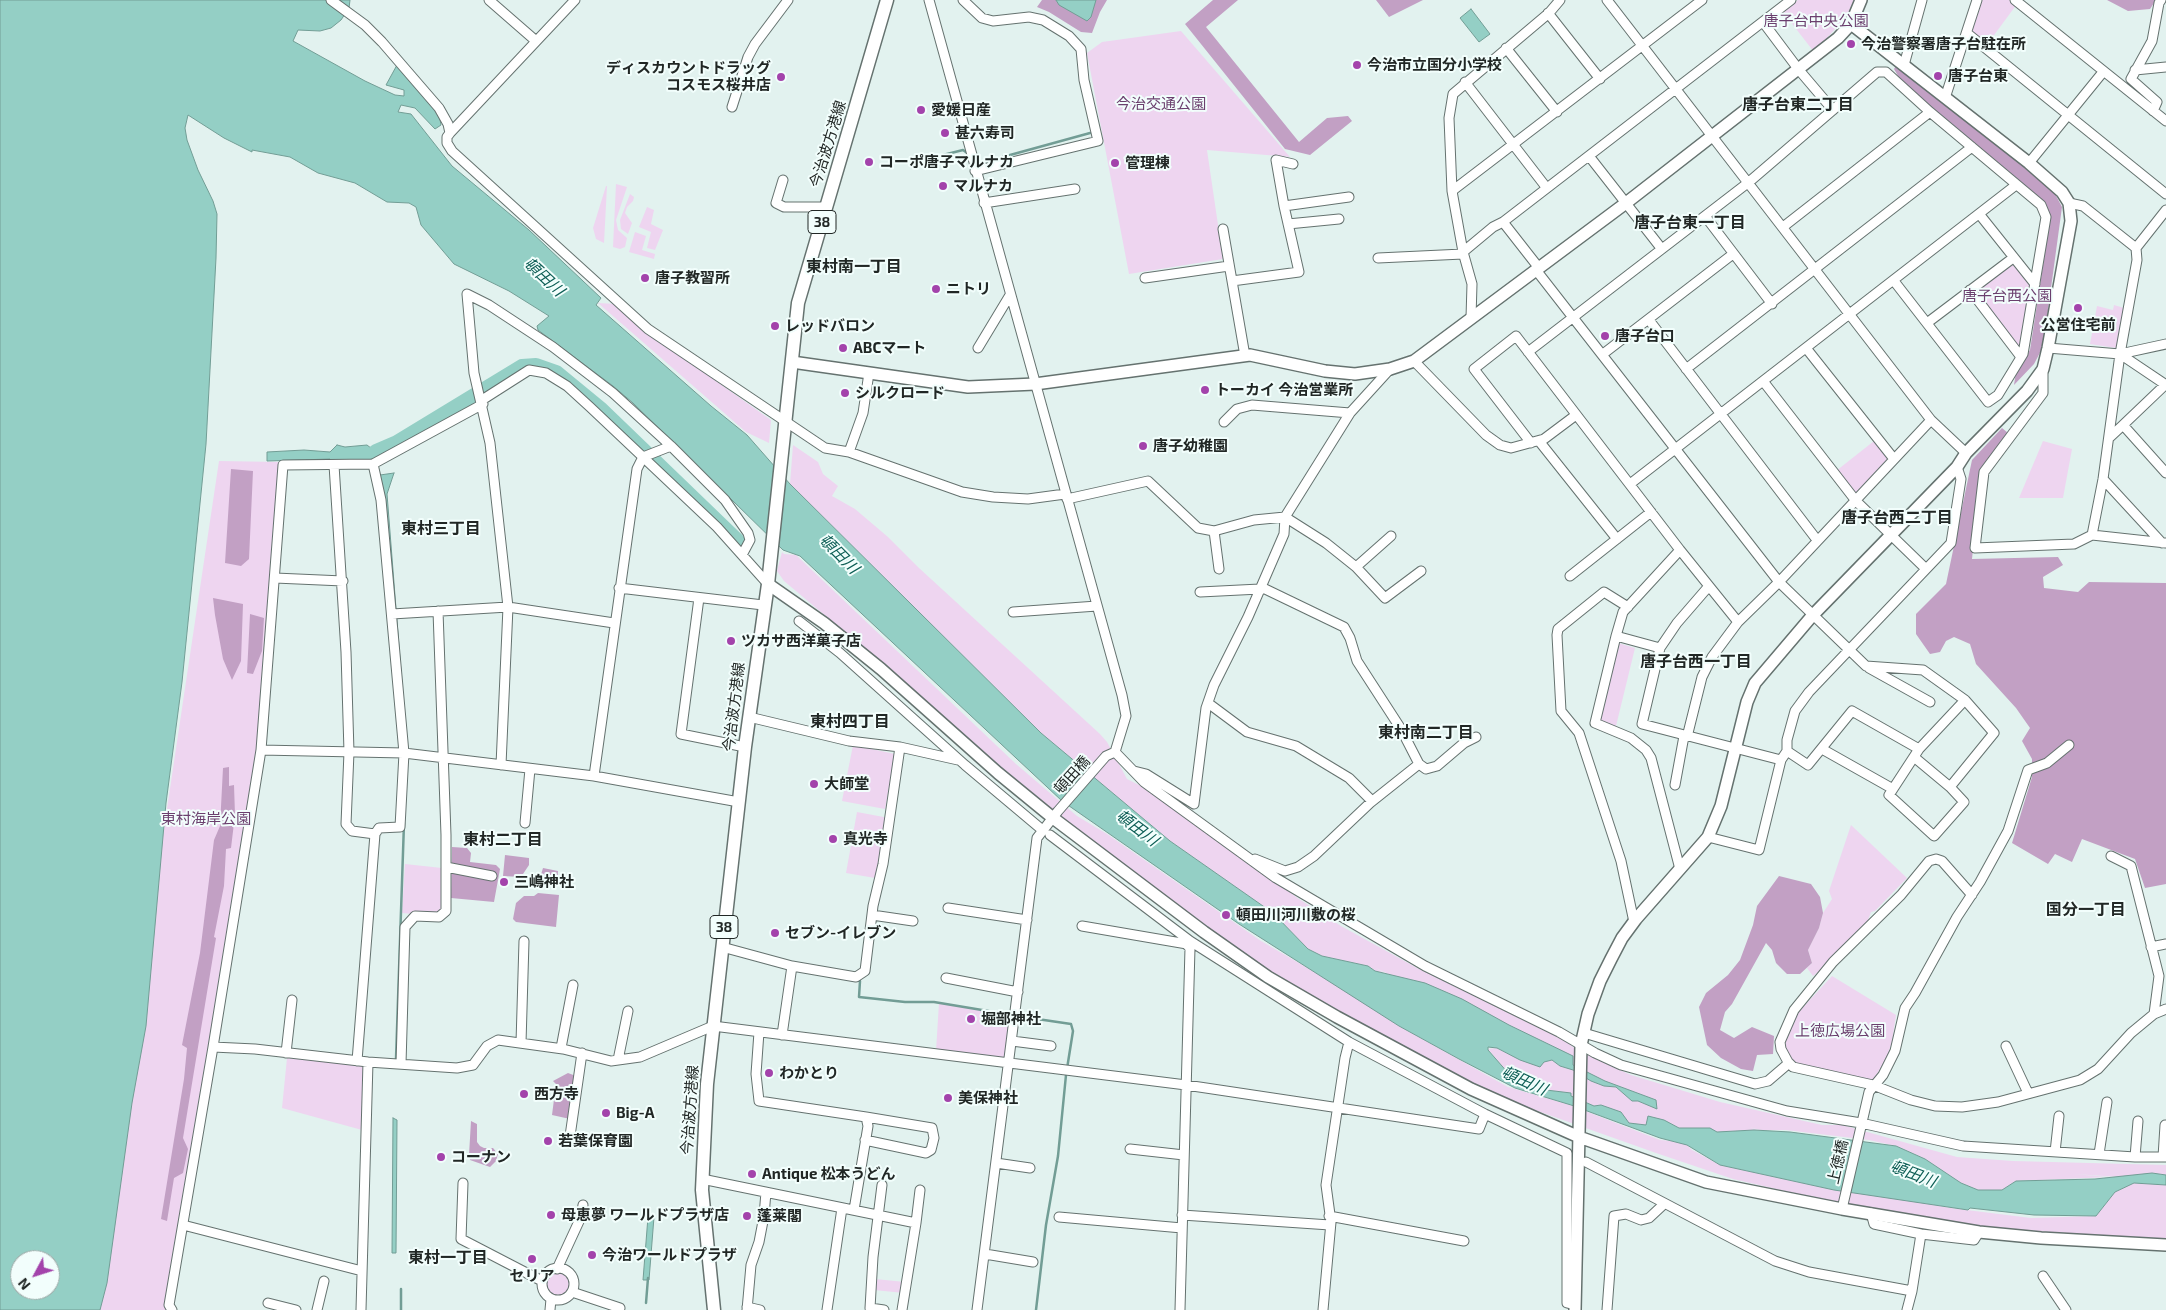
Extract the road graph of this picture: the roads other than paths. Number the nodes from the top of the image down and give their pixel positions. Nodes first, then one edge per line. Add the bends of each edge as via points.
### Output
1 (331, 0) edge
2 (489, 0) edge
3 (575, 0) edge
4 (788, 0) edge
5 (886, 0) edge
6 (929, 0) edge
7 (963, 0) edge
8 (1560, 0) edge
9 (1702, 0) edge
10 (1791, 0) edge
11 (1861, 0) edge
12 (1922, 0) edge
13 (1977, 0) edge
14 (2015, 0) edge
15 (2162, 0) edge
16 (1611, 1) edge
17 (1548, 13) junction
18 (1764, 22) junction
19 (1851, 24) junction
20 (1968, 34) junction
21 (536, 41) junction
22 (1643, 46) junction
23 (1506, 48) junction
24 (1900, 62) junction
25 (2166, 67) edge
26 (1799, 70) junction
27 (2135, 70) junction
28 (1886, 72) junction
29 (2103, 72) junction
30 (1600, 79) junction
31 (1465, 82) junction
32 (1675, 88) junction
33 (1945, 98) junction
34 (732, 107) dead end
35 (1833, 110) junction
36 (1557, 112) junction
37 (1930, 112) junction
38 (2068, 114) junction
39 (2162, 116) edge
40 (450, 133) junction
41 (1713, 136) junction
42 (1514, 145) junction
43 (1972, 147) junction
44 (1589, 156) junction
45 (1293, 164) dead end
46 (2029, 164) junction
47 (975, 171) junction
48 (784, 180) dead end
49 (1749, 182) junction
50 (2016, 185) junction
51 (1546, 187) junction
52 (1074, 189) dead end
53 (1452, 191) junction
54 (2166, 194) edge
55 (1349, 197) dead end
56 (1626, 202) junction
57 (984, 203) junction
58 (2069, 203) junction
59 (1284, 206) junction
60 (826, 207) junction
61 (2166, 210) edge
62 (1980, 215) junction
63 (1705, 216) junction
64 (1339, 219) dead end
65 (1503, 222) junction
66 (1288, 224) junction
67 (1783, 227) junction
68 (1223, 229) dead end
69 (1661, 248) junction
70 (2136, 248) junction
71 (1463, 253) junction
72 (1733, 254) junction
73 (1378, 258) dead end
74 (2013, 258) junction
75 (1230, 266) junction
76 (1538, 269) junction
77 (1815, 270) junction
78 (1145, 278) dead end
79 (1232, 281) junction
80 (1894, 281) junction
81 (2035, 284) junction
82 (1970, 290) junction
83 (1010, 296) junction
84 (1772, 304) junction
85 (1850, 314) junction
86 (1574, 317) junction
87 (1472, 318) junction
88 (1649, 320) junction
89 (1927, 323) junction
90 (2166, 344) edge
91 (978, 348) dead end
92 (1806, 348) junction
93 (2048, 348) junction
94 (1528, 352) junction
95 (1603, 354) junction
96 (2120, 354) junction
97 (1245, 356) junction
98 (2021, 357) junction
99 (792, 362) junction
100 (1414, 362) junction
101 (2043, 368) junction
102 (1390, 369) junction
103 (1686, 369) junction
104 (869, 373) junction
105 (1763, 381) junction
106 (1035, 384) junction
107 (2166, 384) edge
108 (482, 402) junction
109 (1350, 413) junction
110 (1720, 414) junction
111 (1576, 415) junction
112 (1930, 420) junction
113 (784, 422) junction
114 (1224, 422) dead end
115 (2123, 425) junction
116 (2109, 438) junction
117 (1535, 442) junction
118 (671, 446) junction
119 (1675, 449) junction
120 (849, 452) junction
121 (1966, 453) junction
122 (643, 457) junction
123 (1894, 459) junction
124 (334, 464) junction
125 (373, 464) junction
126 (1957, 467) junction
127 (2166, 473) edge
128 (2103, 478) junction
129 (1630, 484) junction
130 (1066, 497) junction
131 (1856, 500) junction
132 (1651, 512) junction
133 (1285, 517) junction
134 (1214, 531) junction
135 (1891, 534) junction
136 (2092, 535) junction
137 (1390, 536) dead end
138 (1617, 539) junction
139 (1817, 540) junction
140 (2164, 543) edge
141 (1680, 550) junction
142 (742, 555) junction
143 (1356, 567) junction
144 (1925, 568) junction
145 (1219, 569) dead end
146 (1421, 571) dead end
147 (1570, 576) dead end
148 (275, 578) junction
149 (343, 581) junction
150 (1779, 582) junction
151 (768, 584) junction
152 (1709, 586) junction
153 (619, 588) junction
154 (1260, 588) junction
155 (1200, 592) dead end
156 (700, 598) junction
157 (763, 606) junction
158 (1097, 606) junction
159 (508, 607) junction
160 (1628, 607) junction
161 (438, 611) junction
162 (1013, 612) dead end
163 (392, 614) junction
164 (1812, 616) junction
165 (799, 621) dead end
166 (1738, 622) junction
167 (614, 623) junction
168 (1616, 636) junction
169 (1660, 648) junction
170 (1850, 650) junction
171 (1866, 666) junction
172 (1965, 700) junction
173 (1930, 702) dead end
174 (1208, 703) junction
175 (748, 717) junction
176 (1686, 736) junction
177 (1476, 737) dead end
178 (2069, 745) dead end
179 (745, 746) junction
180 (900, 747) junction
181 (1735, 748) junction
182 (1822, 749) junction
183 (1919, 749) junction
184 (261, 750) junction
185 (349, 752) junction
186 (1115, 752) junction
187 (1787, 752) junction
188 (404, 753) junction
189 (1914, 757) junction
190 (443, 758) junction
191 (959, 760) junction
192 (1781, 760) junction
193 (1419, 764) junction
194 (501, 765) junction
195 (530, 769) junction
196 (1134, 770) junction
197 (594, 776) junction
198 (1675, 785) dead end
199 (1950, 787) junction
200 (1893, 789) junction
201 (1372, 801) junction
202 (739, 802) junction
203 (1055, 815) junction
204 (525, 823) dead end
205 (1040, 828) dead end
206 (375, 834) junction
207 (1050, 835) dead end
208 (1708, 837) junction
209 (1242, 853) junction
210 (2111, 856) dead end
211 (446, 868) junction
212 (1680, 869) junction
213 (492, 876) dead end
214 (1972, 894) junction
215 (948, 908) dead end
216 (872, 915) junction
217 (1027, 920) junction
218 (914, 921) dead end
219 (1634, 922) junction
220 (1082, 926) dead end
221 (1171, 927) junction
222 (524, 941) dead end
223 (1187, 944) junction
224 (2166, 944) edge
225 (722, 947) junction
226 (2151, 947) junction
227 (792, 966) junction
228 (946, 978) dead end
229 (573, 986) dead end
230 (1018, 992) junction
231 (292, 1000) dead end
232 (2166, 1009) edge
233 (628, 1011) dead end
234 (2154, 1014) junction
235 (713, 1026) junction
236 (759, 1032) junction
237 (1584, 1033) junction
238 (782, 1035) junction
239 (1012, 1041) junction
240 (1350, 1042) junction
241 (521, 1043) junction
242 (1051, 1046) dead end
243 (2006, 1046) dead end
244 (213, 1047) junction
245 (561, 1048) junction
246 (1581, 1049) junction
247 (286, 1053) junction
248 (582, 1053) junction
249 (618, 1060) junction
250 (357, 1061) junction
251 (368, 1062) junction
252 (1009, 1063) junction
253 (401, 1064) junction
254 (1789, 1064) junction
255 (1186, 1085) junction
256 (1874, 1085) junction
257 (2028, 1093) junction
258 (2107, 1102) dead end
259 (1338, 1108) junction
260 (1485, 1114) junction
261 (2059, 1116) dead end
262 (866, 1117) junction
263 (2138, 1121) dead end
264 (2165, 1125) edge
265 (1860, 1127) junction
266 (1578, 1131) junction
267 (865, 1140) junction
268 (570, 1143) dead end
269 (1130, 1149) dead end
270 (2055, 1152) junction
271 (2100, 1154) junction
272 (1184, 1156) junction
273 (2134, 1157) junction
274 (2165, 1157) edge
275 (1586, 1162) dead end
276 (996, 1163) junction
277 (1030, 1168) dead end
278 (702, 1180) junction
279 (463, 1183) dead end
280 (882, 1185) dead end
281 (920, 1190) dead end
282 (766, 1192) junction
283 (1664, 1204) junction
284 (1843, 1204) junction
285 (583, 1205) dead end
286 (842, 1208) junction
287 (854, 1210) junction
288 (1870, 1213) junction
289 (878, 1215) junction
290 (1182, 1215) junction
291 (1060, 1217) dead end
292 (1330, 1220) junction
293 (916, 1223) junction
294 (182, 1225) junction
295 (1182, 1228) junction
296 (1979, 1232) junction
297 (1921, 1234) junction
298 (1464, 1241) dead end
299 (2166, 1246) edge
300 (984, 1254) junction
301 (1033, 1262) dead end
302 (557, 1269) junction
303 (362, 1271) junction
304 (2043, 1276) dead end
305 (324, 1280) dead end
306 (542, 1281) junction
307 (1912, 1291) junction
308 (572, 1292) junction
309 (551, 1299) junction
310 (268, 1303) dead end
311 (1575, 1307) edge
312 (620, 1308) dead end
313 (747, 1309) edge
314 (172, 1310) edge
315 (296, 1310) edge
316 (317, 1310) edge
317 (362, 1310) edge
318 (550, 1310) edge
319 (714, 1310) edge
320 (760, 1310) edge
321 (826, 1310) edge
322 (884, 1310) edge
323 (902, 1310) edge
324 (977, 1310) edge
325 (1180, 1310) edge
326 (1323, 1310) edge
327 (1607, 1310) edge
328 (1907, 1310) edge
329 (2066, 1310) edge

1 - 40 street via 382,42 439,108
2 - 21 street
3 - 21 street
4 - 34 street via 748,57
5 - 60 main road, 今治波方港線 / 38
6 - 47 street
7 - 47 street via 982,18 1029,17 1043,20 1068,36 1080,49 1098,141
8 - 17 street
9 - 22 street
10 - 18 street
11 - 19 street
12 - 24 street
13 - 20 street
14 - 29 street
15 - 27 street via 2152,41
16 - 22 street
17 - 23 street
17 - 30 street
18 - 26 street
18 - 32 street
19 - 24 street
19 - 26 street
20 - 33 street
20 - 38 street
21 - 40 street
22 - 30 street
22 - 32 street
23 - 31 street
23 - 36 street
24 - 28 street
24 - 33 street
25 - 27 street
26 - 35 street
26 - 41 street
27 - 39 street via 2131,79 2157,102
28 - 35 street via 1877,72
28 - 37 street
29 - 38 street
29 - 39 street
30 - 36 street
31 - 42 street
31 - 53 street via 1453,94 1450,106
32 - 41 street
32 - 44 street
33 - 46 street
35 - 49 street
36 - 42 street
37 - 43 street
37 - 67 street
38 - 46 street
38 - 54 street
40 - 113 street via 447,144 452,151 648,329
41 - 49 street
41 - 56 street
42 - 51 street
42 - 53 street
43 - 50 street
43 - 77 street
44 - 51 street
44 - 56 street
45 - 59 street via 1276,160
46 - 58 street via 2062,192
47 - 57 street
48 - 60 street via 776,203 784,207
49 - 63 street
49 - 67 street
50 - 62 street
50 - 81 street via 2041,205 2046,218
51 - 65 street
52 - 57 street
53 - 71 street
55 - 59 street
56 - 69 street
56 - 76 street
57 - 83 street
58 - 70 street via 2083,206
58 - 93 street via 2070,221
59 - 66 street
60 - 99 main road, 今治波方港線 / 38 via 798,304
61 - 70 street
62 - 74 street
62 - 80 street
63 - 69 street
63 - 72 street
64 - 66 street
65 - 71 street
65 - 76 street
66 - 79 street via 1299,272
67 - 77 street
68 - 75 street
69 - 86 street
70 - 96 street via 2137,260
71 - 73 street
71 - 87 street via 1472,284
72 - 84 street
72 - 88 street
74 - 81 street
74 - 82 street
75 - 78 street
75 - 79 street
76 - 86 street
76 - 87 street
77 - 84 street
77 - 85 street
79 - 97 street
80 - 85 street
80 - 89 street
81 - 98 street
82 - 89 street
82 - 98 street
83 - 91 street
83 - 106 street
84 - 103 street
85 - 92 street
85 - 112 street
86 - 94 street
86 - 95 street
87 - 100 street
88 - 95 street
88 - 103 street
89 - 98 street via 1988,402 1998,395
90 - 96 street
92 - 105 street
92 - 123 street
93 - 96 street
93 - 101 street
94 - 111 street
94 - 117 street via 1516,336 1474,369
95 - 119 street
96 - 107 street
96 - 116 street
97 - 102 street via 1355,374
97 - 106 street
99 - 104 street
99 - 113 main road, 今治波方港線 / 38
100 - 102 street
100 - 117 street via 1486,435 1500,445 1511,448
101 - 121 street via 2027,390
101 - 136 street via 2043,393 1984,472 1975,548 2074,544
102 - 109 street
103 - 110 street
104 - 106 street via 968,387
104 - 120 street via 863,413
105 - 110 street
105 - 131 street
106 - 130 street
107 - 115 street
108 - 118 street via 474,373 467,294 553,347 613,393
108 - 122 street via 529,370 546,373 567,386
108 - 125 street
108 - 159 street via 490,443
109 - 114 street via 1252,405 1237,409
109 - 133 street
110 - 119 street
110 - 139 street
111 - 117 street
111 - 129 street
112 - 121 street
112 - 123 street
113 - 120 street via 825,448
113 - 151 main road, 今治波方港線 / 38
115 - 116 street
115 - 127 street
116 - 128 street
117 - 138 street
118 - 122 street
118 - 142 street via 725,500 748,533 750,540
119 - 129 street
119 - 150 street
120 - 130 street via 962,492 1028,499
121 - 126 street
122 - 142 street
122 - 153 street via 636,469
123 - 131 street
124 - 125 street
124 - 148 street via 284,465
124 - 149 street
125 - 163 street via 381,500
126 - 135 street
126 - 144 street via 1961,479 1951,544
128 - 136 street
128 - 140 street
129 - 132 street
130 - 134 street via 1148,481 1198,528
130 - 158 street
131 - 135 street
131 - 139 street
132 - 138 street
132 - 141 street
133 - 134 street via 1254,520
133 - 143 street
133 - 154 street via 1284,534
134 - 145 street
135 - 144 street
135 - 164 street
136 - 140 street
137 - 143 street
138 - 147 street
139 - 150 street
141 - 152 street
141 - 160 street
142 - 151 street
143 - 146 street via 1386,598
144 - 170 street
148 - 149 street
148 - 184 street
149 - 185 street
150 - 164 street
150 - 166 street
151 - 157 main road, 今治波方港線 / 38
151 - 203 street via 824,623 881,669 998,774
152 - 166 street
152 - 169 street via 1677,622
153 - 156 street
153 - 167 street
154 - 155 street
154 - 174 street
154 - 193 street via 1344,627 1357,660
156 - 157 street
156 - 179 street via 681,734
157 - 175 main road, 今治波方港線 / 38
158 - 162 street
158 - 186 street via 1126,716
159 - 161 street
159 - 167 street
159 - 194 street
160 - 168 street
160 - 219 street via 1604,592 1558,629 1557,635 1561,711 1579,733 1621,861
161 - 163 street
161 - 190 street
163 - 188 street
164 - 170 street
164 - 181 street via 1755,684
165 - 191 street via 840,653
166 - 176 street via 1712,657 1702,677
167 - 197 street
168 - 169 street
168 - 212 street via 1595,723 1640,743 1651,758
169 - 176 street via 1642,724
170 - 171 street
170 - 187 street via 1795,711
171 - 172 street via 1923,670
171 - 173 street
172 - 183 street
172 - 199 street via 1994,733
174 - 196 street via 1194,804
174 - 201 street via 1247,732 1296,746 1349,778
175 - 179 main road, 今治波方港線 / 38
175 - 180 street via 849,741
176 - 181 street
176 - 198 street
177 - 193 street via 1437,766 1426,769
178 - 214 street, 上徳橋 via 2047,763 2028,770 2008,831
179 - 202 main road, 今治波方港線 / 38
180 - 191 street
180 - 216 street
181 - 192 street
181 - 208 street via 1721,806
182 - 183 street via 1852,711
182 - 187 street via 1808,765
182 - 200 street
183 - 189 street
184 - 185 street
184 - 244 street
185 - 188 street
185 - 206 street via 346,824 352,831
186 - 196 street
186 - 203 street, 頓田橋 via 1106,756
187 - 192 street
188 - 190 street
188 - 206 street via 400,826 379,828
189 - 199 street
189 - 200 street
190 - 194 street
190 - 211 street
191 - 205 street
192 - 208 street via 1759,850
193 - 201 street
194 - 195 street
195 - 197 street
195 - 204 street
196 - 209 street via 1144,782
197 - 202 street
199 - 200 street via 1964,802 1934,836 1889,795
201 - 209 street via 1298,867 1285,871
202 - 225 main road, 今治波方港線 / 38
203 - 217 street, 頓田橋 via 1037,838
203 - 266 street via 1204,932 1268,976 1471,1089
206 - 250 street
207 - 221 street
208 - 212 street
209 - 246 street via 1276,878 1425,966
210 - 226 street via 2131,866
211 - 213 street
211 - 253 street via 446,911 439,918 415,916 405,927
212 - 219 street
214 - 254 street via 1942,861 1929,861 1922,867 1901,895 1833,962 1794,1010 1780,1042
214 - 256 street, 上徳橋 via 1905,1008 1895,1051
215 - 217 street
216 - 218 street
216 - 227 street via 865,971 856,977
217 - 230 street, 頓田橋
219 - 237 street via 1600,981
220 - 223 street
221 - 223 street
221 - 240 street
222 - 241 street
223 - 255 street via 1190,948
224 - 226 street
225 - 227 street
225 - 235 main road, 今治波方港線 / 38
226 - 234 street via 2159,976
227 - 238 street
228 - 230 street
229 - 245 street
230 - 239 street, 頓田橋
231 - 247 street
232 - 234 street
233 - 249 street
234 - 257 street via 2131,1033 2098,1069 2080,1080
235 - 236 street
235 - 249 street via 640,1057
235 - 278 main road, 今治波方港線 / 38
236 - 238 street
236 - 262 street via 756,1074 759,1101
237 - 246 street
237 - 254 street via 1755,1084 1768,1082
238 - 252 street
239 - 242 street
239 - 252 street, 頓田橋
240 - 259 street
240 - 260 street
241 - 245 street
241 - 253 street via 498,1040 487,1046 473,1066
243 - 257 street
244 - 247 street
244 - 294 street
245 - 248 street
246 - 265 street via 1630,1068 1787,1111
246 - 266 street
247 - 250 street
248 - 249 street
248 - 268 street
250 - 251 street
251 - 253 street
251 - 303 street
252 - 255 street
252 - 276 street, 頓田橋
254 - 256 street
255 - 259 street
255 - 272 street
256 - 257 street via 1935,1106 1962,1107 1998,1102
256 - 265 street, 上徳橋 via 1869,1092
258 - 271 street
259 - 260 street via 1479,1129
259 - 292 street via 1326,1185
260 - 311 street via 1570,1154 1567,1303
261 - 270 street
262 - 267 street
262 - 267 street via 932,1128 934,1138 931,1150 926,1153
263 - 273 street
264 - 274 street
265 - 270 street via 1963,1146
265 - 284 street, 上徳橋
266 - 284 street via 1706,1182
266 - 311 street
267 - 287 street
269 - 272 street
270 - 271 street
271 - 273 street
272 - 290 street
273 - 274 street
275 - 283 street
276 - 277 street
276 - 300 street, 頓田橋
278 - 282 street
278 - 319 main road, 今治波方港線 / 38
279 - 306 street via 461,1239
280 - 289 street
281 - 293 street
282 - 286 street
282 - 313 street via 761,1233 751,1265
283 - 307 street via 1791,1268
283 - 327 street via 1649,1218 1641,1220 1626,1214 1614,1216
284 - 288 street
285 - 302 street via 581,1217
286 - 287 street
286 - 321 street
287 - 289 street
288 - 296 street
288 - 297 street via 1874,1224
289 - 293 street
289 - 322 street via 870,1308
290 - 292 street
290 - 295 street
291 - 295 street
292 - 298 street
292 - 326 street
293 - 323 street
294 - 303 street
294 - 314 street via 169,1305
295 - 325 street
296 - 297 street via 1974,1240
296 - 299 street
297 - 307 street
300 - 301 street
300 - 324 street, 頓田橋
302 - 306 street via 547,1273
302 - 308 street via 570,1274
303 - 317 street
304 - 329 street
305 - 316 street
306 - 309 street via 544,1292
307 - 328 street
308 - 309 street via 561,1300
308 - 312 street
309 - 318 street
310 - 315 street
313 - 320 street

